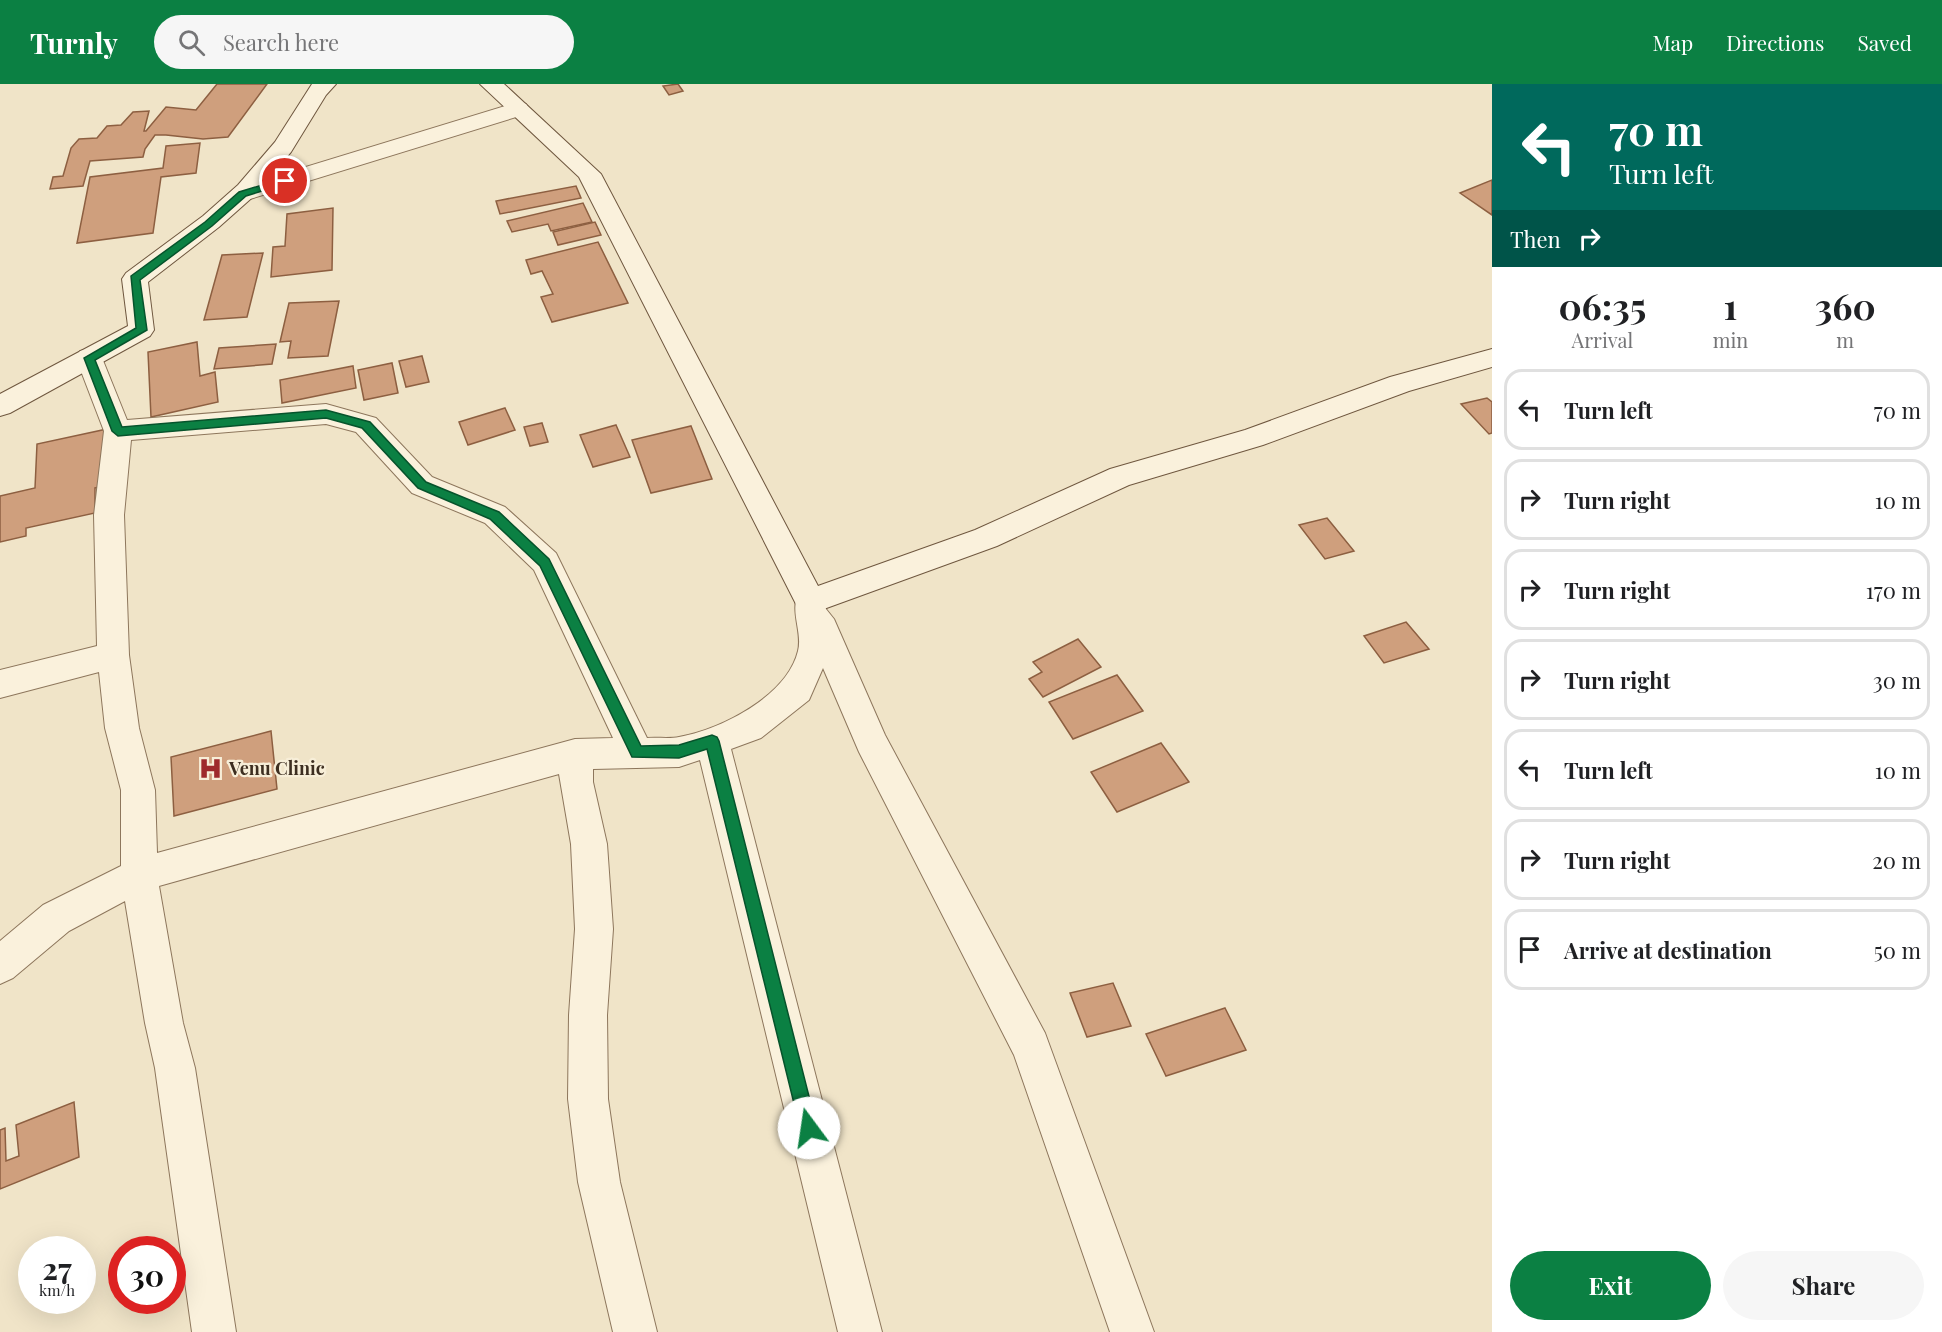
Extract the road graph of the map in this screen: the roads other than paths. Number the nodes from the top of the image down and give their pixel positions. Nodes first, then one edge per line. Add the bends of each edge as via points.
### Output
1 (491, 84) edge
2 (320, 86) edge
3 (518, 109) junction
4 (242, 194) junction
5 (89, 358) junction
6 (1492, 358) edge
7 (0, 406) edge
8 (118, 431) junction
9 (810, 601) junction
10 (113, 655) junction
11 (0, 684) edge
12 (712, 741) junction
13 (637, 753) junction
14 (575, 754) junction
15 (139, 875) junction
16 (0, 965) edge
17 (214, 1332) edge
18 (635, 1332) edge
19 (860, 1332) edge
20 (1132, 1332) edge

1 - 3 street
2 - 4 street via 279,153
3 - 4 street
3 - 9 street via 589,174
4 - 5 street via 135,279 141,330
5 - 7 street
5 - 8 street
6 - 9 street via 1400,384 1253,438 1120,477 986,538
8 - 10 street via 109,516
8 - 13 street via 326,414 366,425 422,485 495,516 545,562
9 - 12 street via 814,650 797,690 750,728
9 - 20 street via 871,742 1031,1047
10 - 11 street
10 - 15 street via 122,728 138,790
12 - 13 street via 679,752
12 - 19 street
13 - 14 street
14 - 15 street
14 - 18 street via 576,782 589,844 594,929 588,1099 599,1182
15 - 16 street via 56,918
15 - 17 street via 175,1068

